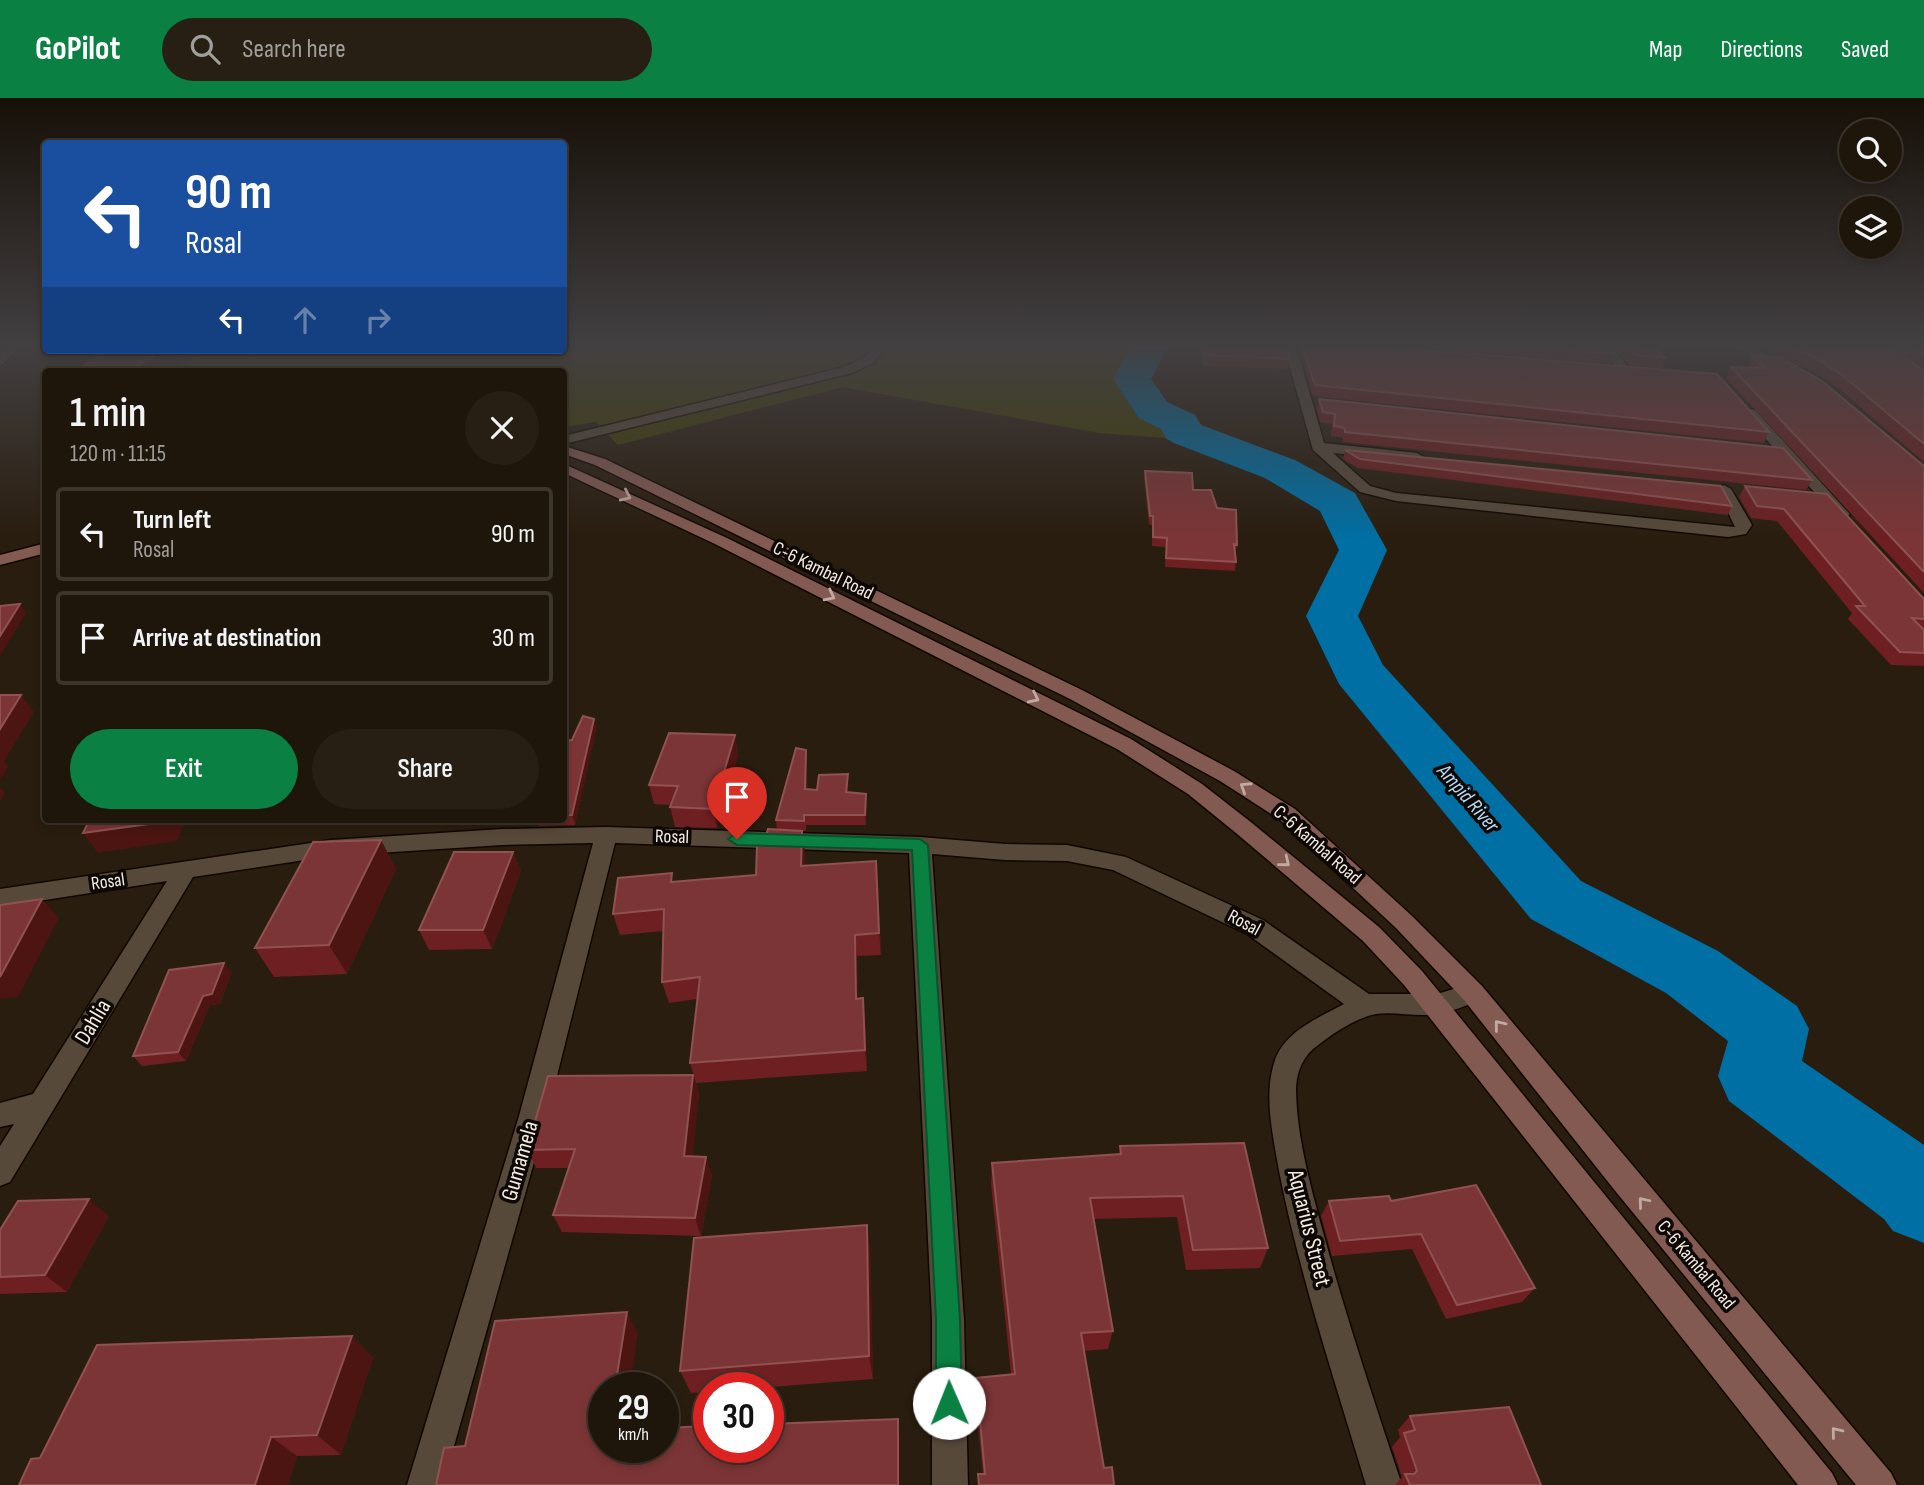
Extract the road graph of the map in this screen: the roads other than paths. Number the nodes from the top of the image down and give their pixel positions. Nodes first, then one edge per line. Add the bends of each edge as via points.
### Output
1 (683, 411) edge
2 (1312, 411) edge
3 (1747, 411) edge
4 (567, 439) edge
5 (1318, 447) junction
6 (1758, 449) edge
7 (567, 451) edge
8 (1786, 452) junction
9 (1427, 458) edge
10 (567, 469) edge
11 (1724, 489) edge
12 (1803, 497) edge
13 (1829, 499) junction
14 (1855, 529) edge
15 (42, 538) edge
16 (0, 548) edge
17 (42, 549) edge
18 (0, 560) edge
19 (606, 835) junction
20 (920, 845) junction
21 (185, 871) junction
22 (0, 898) edge
23 (1473, 993) junction
24 (1437, 1004) junction
25 (1365, 1005) junction
26 (43, 1104) junction
27 (0, 1115) edge
28 (0, 1172) edge
29 (425, 1485) edge
30 (950, 1485) edge
31 (1384, 1485) edge
32 (1821, 1485) edge
33 (1880, 1485) edge

1 - 4 street
2 - 5 street
3 - 8 street
5 - 9 street
5 - 11 street via 1365,489 1396,497 1740,531 1744,524
6 - 8 street
23 -> 7 main road, C-6 Kambal Road via 1287,814 1227,776 1077,695
8 - 13 street
10 -> 24 main road, C-6 Kambal Road via 721,541 1124,744 1195,789 1300,874 1371,934
12 - 13 street
13 - 14 street
15 - 16 main road
17 - 18 main road
19 - 20 street, Rosal
19 - 21 street, Rosal via 331,848
19 - 29 street, Gumamela via 533,1116
20 - 25 street, Rosal via 1067,853 1118,863 1255,927
20 - 30 street via 948,1320
21 - 22 street, Rosal
21 - 26 street, Dahlia
23 - 24 street
33 -> 23 main road, C-6 Kambal Road
24 - 25 street
24 - 32 main road, C-6 Kambal Road
25 - 31 street, Aquarius Street via 1311,1036 1286,1061 1281,1096 1305,1226
26 - 27 street
26 - 28 street, Dahlia

